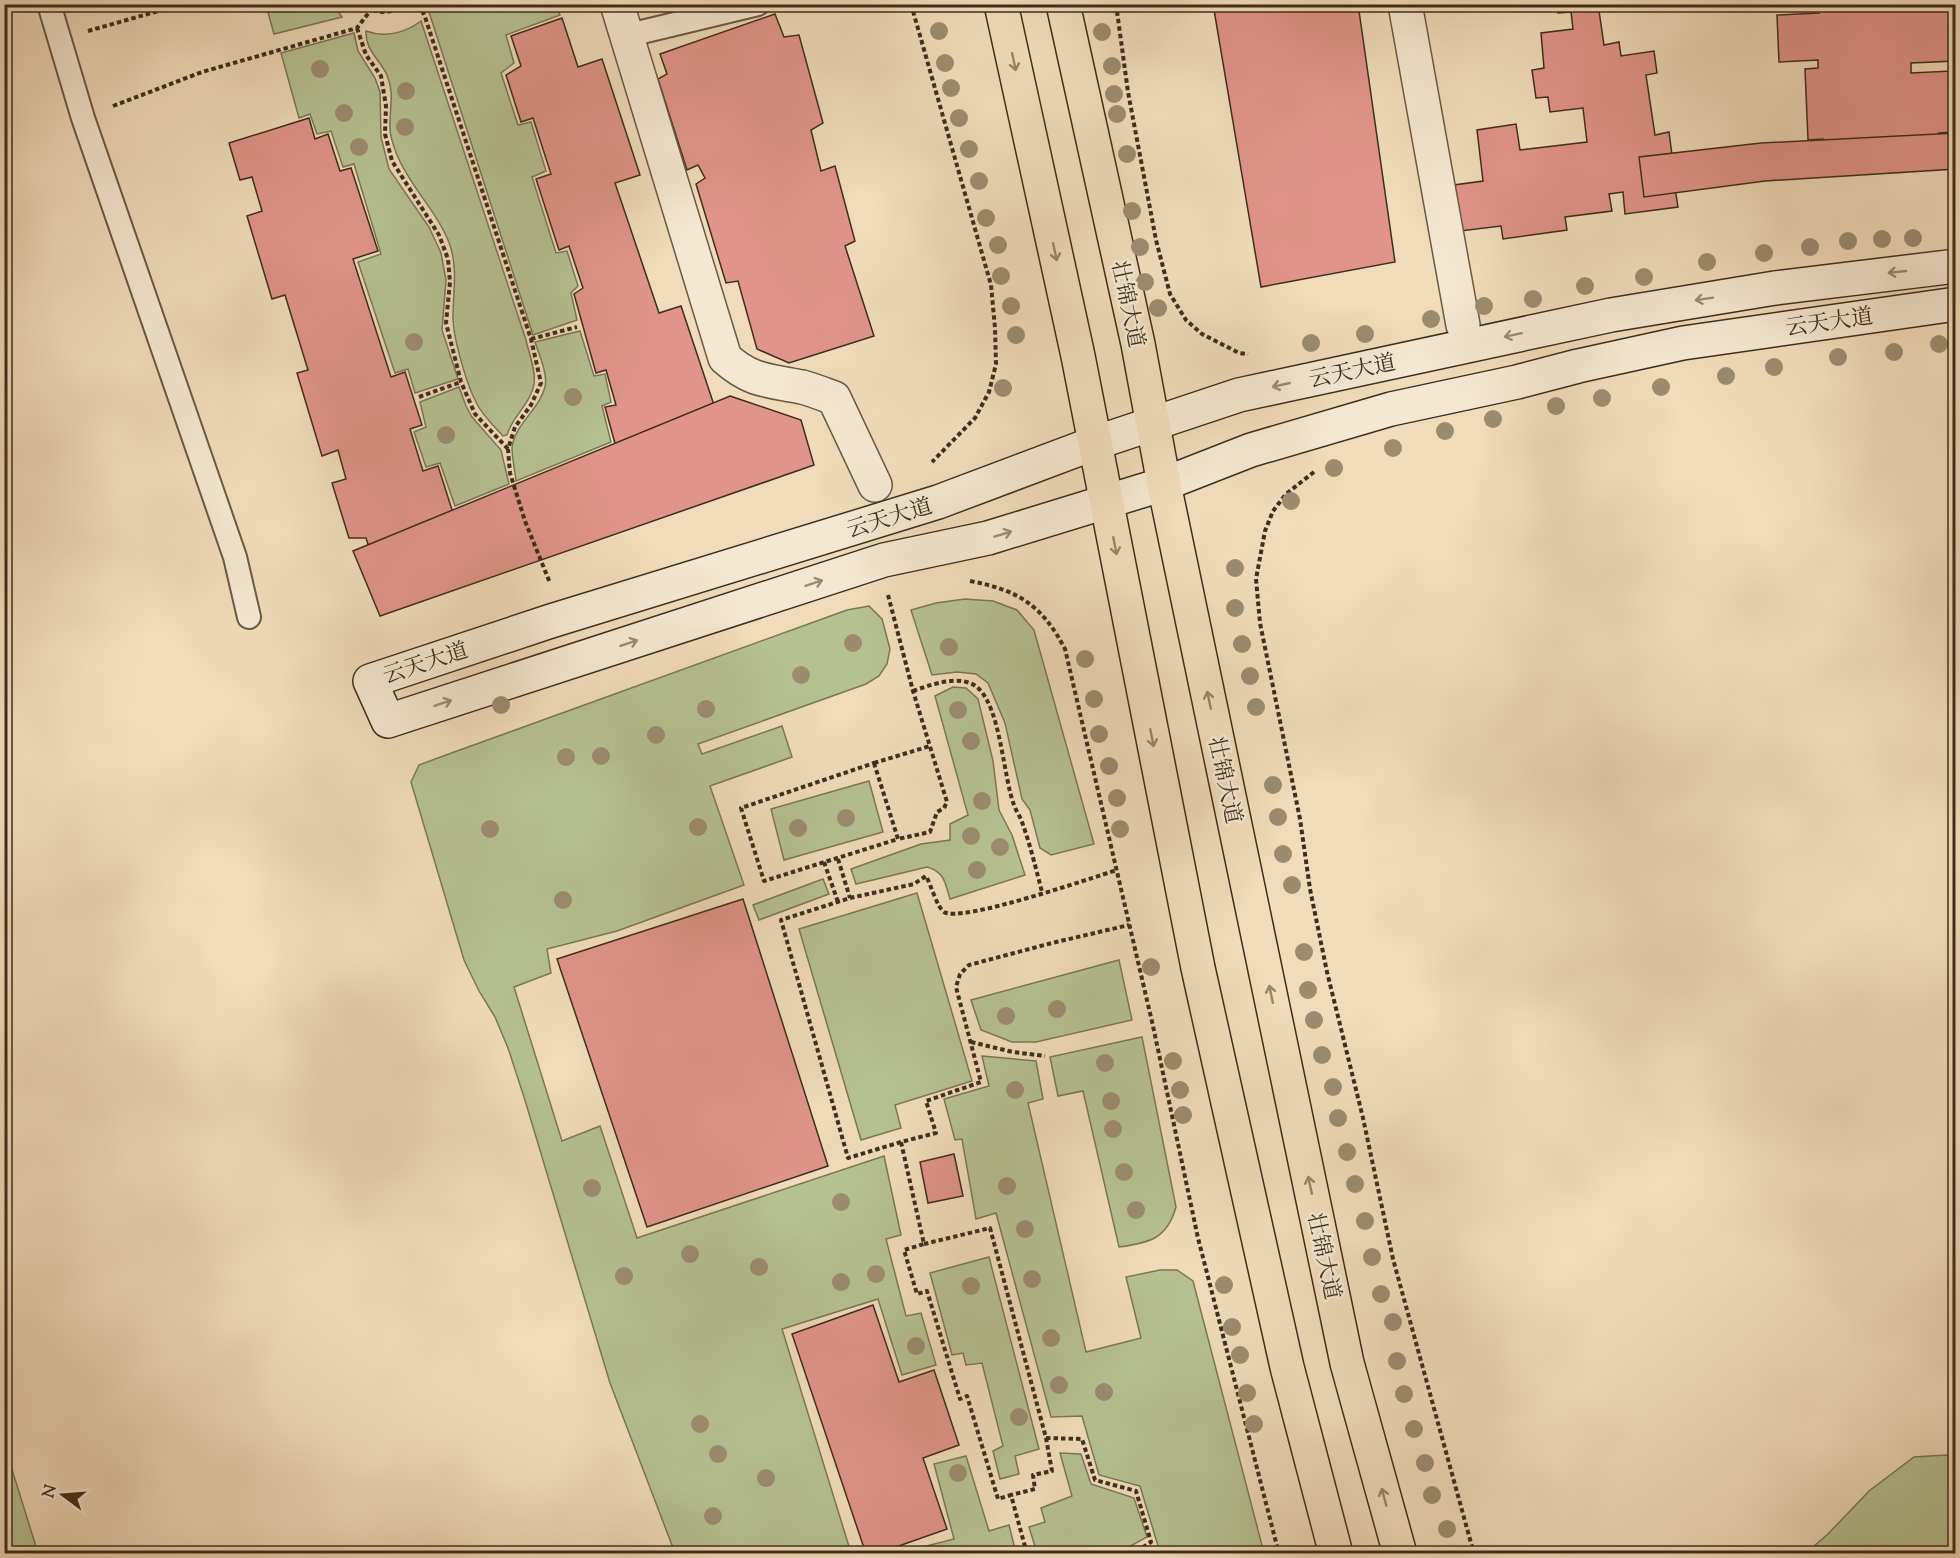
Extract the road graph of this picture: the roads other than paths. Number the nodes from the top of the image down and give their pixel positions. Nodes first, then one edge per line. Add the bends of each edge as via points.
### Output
1 (50, 4) edge
2 (616, 4) edge
3 (758, 4) edge
4 (1001, 4) edge
5 (1063, 4) edge
6 (1405, 4) edge
7 (625, 36) junction
8 (1956, 266) edge
9 (1956, 304) edge
10 (1463, 325) dead end
11 (1153, 424) junction
12 (1095, 443) junction
13 (1164, 484) junction
14 (875, 485) road end
15 (1106, 502) junction
16 (249, 617) dead end
17 (1336, 1554) edge
18 (1400, 1554) edge

1 - 16 lane via 83,118 235,557
2 - 7 main road
3 - 7 lane
4 -> 12 main road
5 - 11 main road, 壮锦大道
6 - 10 main road
7 - 14 main road via 725,358 740,371 767,381 834,398
8 -> 11 main road, 云天大道 via 1775,288 1611,315 1239,395
9 - 13 main road, 云天大道 via 1683,343 1588,363 1391,409 1251,450
11 - 12 main road, 云天大道
11 - 13 main road, 壮锦大道
12 - 15 main road
12 -> 15 main road, 云天大道 via 938,502 370,681 388,721 884,560 988,538
13 - 15 main road, 云天大道
18 -> 13 main road, 壮锦大道 via 1347,1363
15 -> 17 main road via 1198,968 1287,1367

